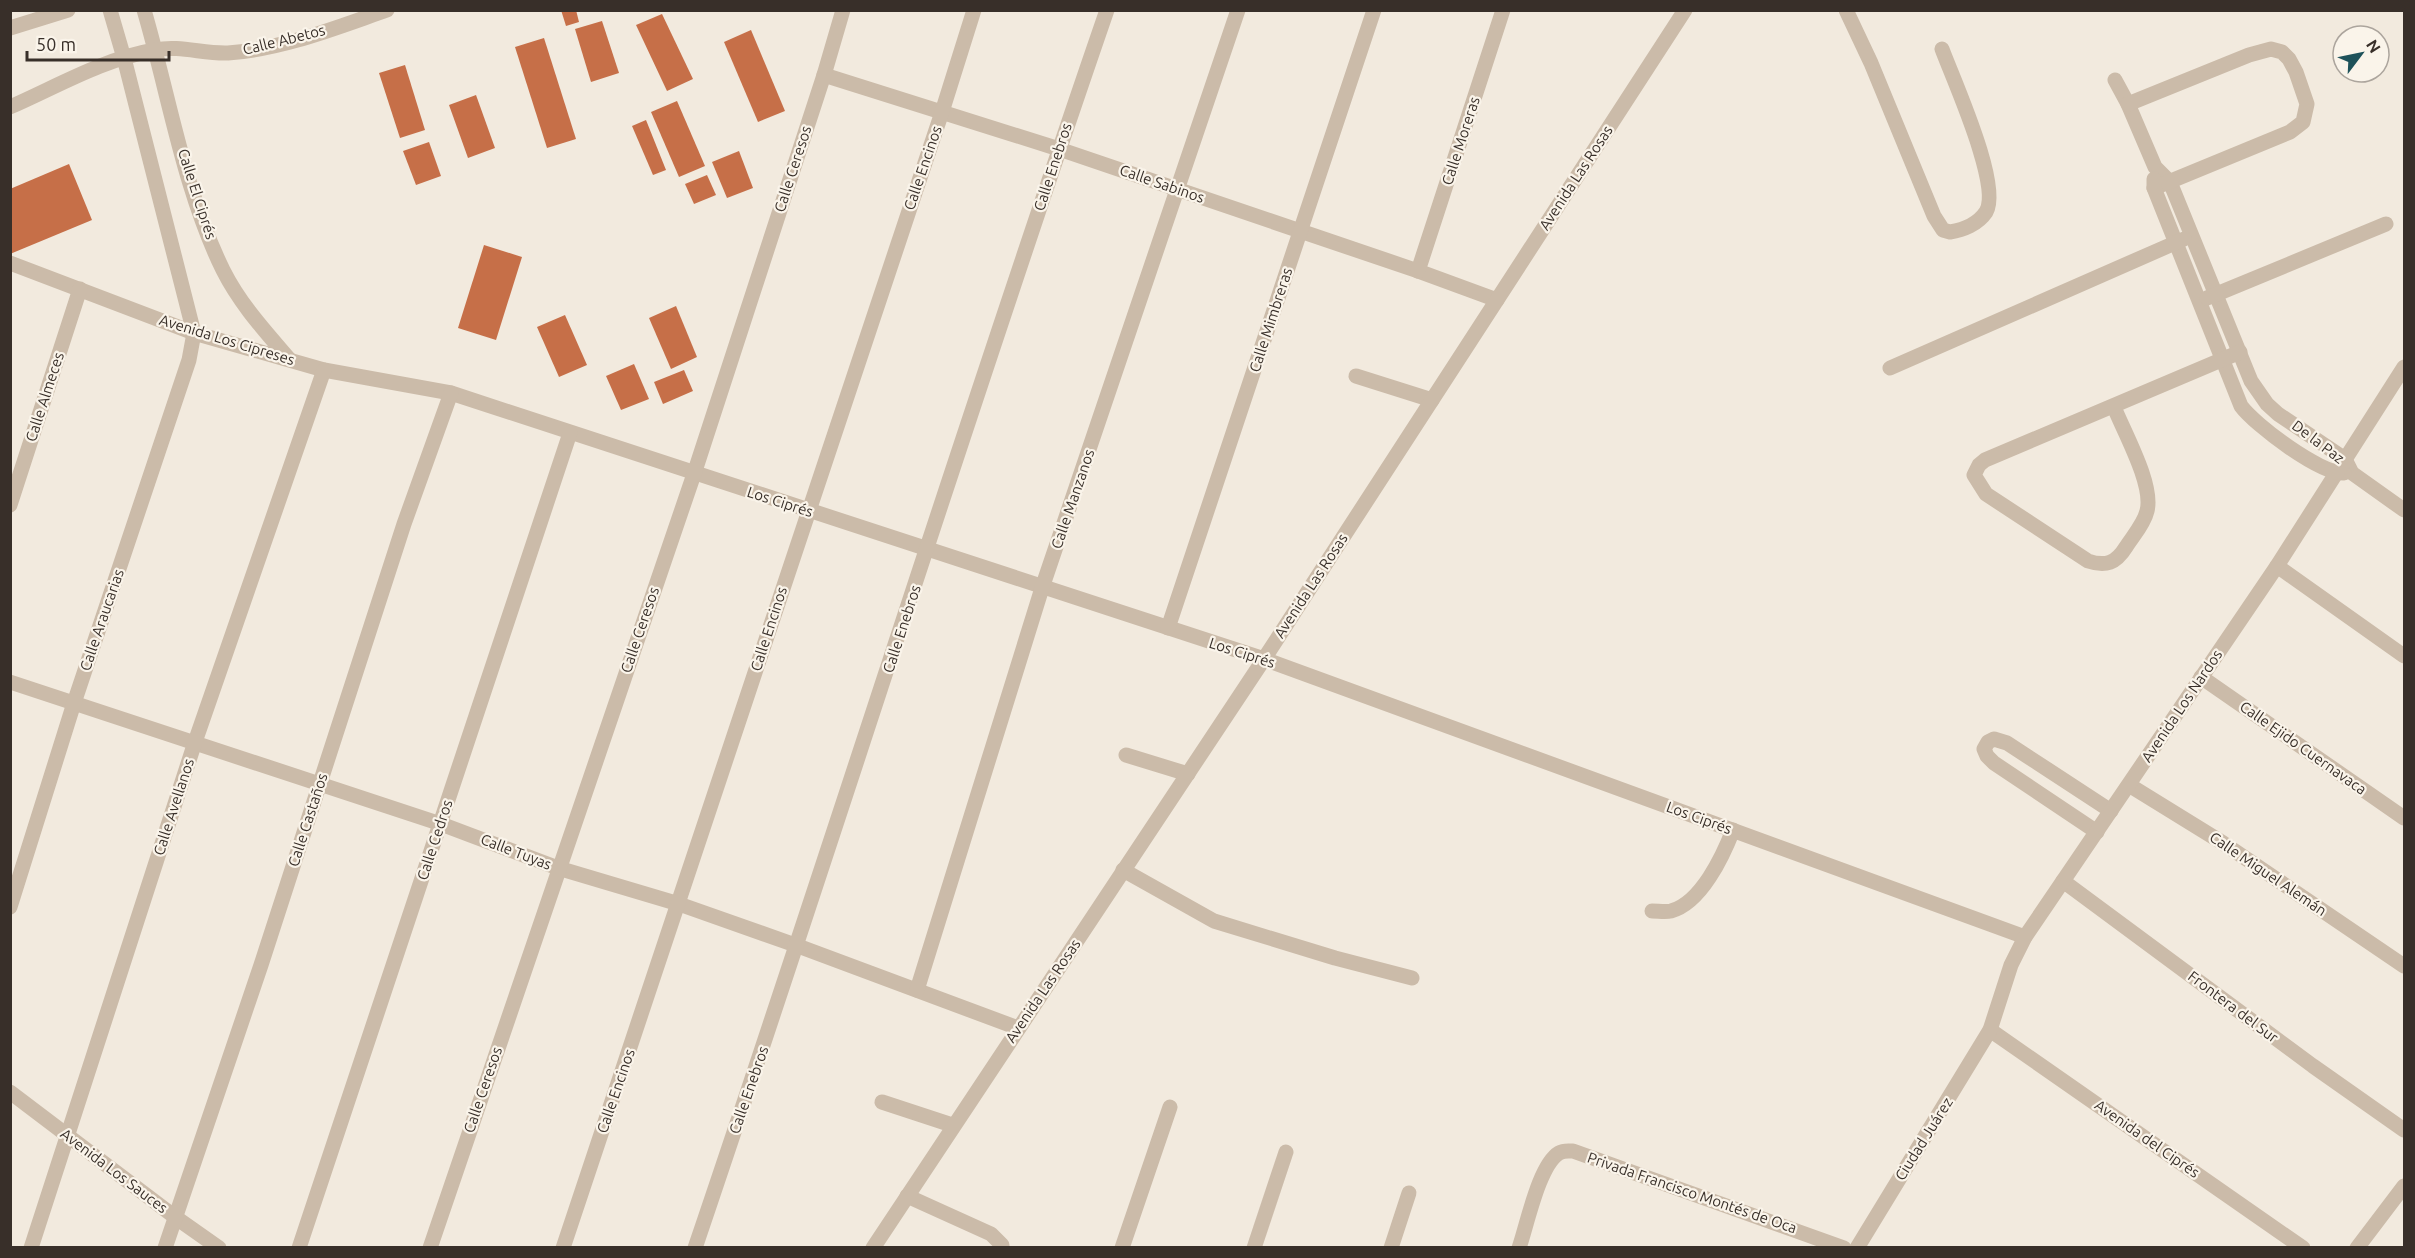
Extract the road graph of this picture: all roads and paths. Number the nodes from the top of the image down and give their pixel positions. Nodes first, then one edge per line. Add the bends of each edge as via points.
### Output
1 (68, 10) edge
2 (110, 10) edge
3 (144, 10) edge
4 (387, 10) edge
5 (843, 10) edge
6 (974, 10) edge
7 (1107, 10) edge
8 (1238, 10) edge
9 (1374, 10) edge
10 (1503, 10) edge
11 (1684, 10) edge
12 (1846, 10) edge
13 (10, 28) edge
14 (1942, 49) dead end
15 (155, 50) junction
16 (124, 58) junction
17 (824, 75) junction
18 (2115, 80) dead end
19 (2128, 104) junction
20 (10, 107) edge
21 (942, 112) junction
22 (1059, 149) junction
23 (2155, 167) junction
24 (2170, 182) junction
25 (2154, 188) junction
26 (1179, 190) junction
27 (2386, 224) dead end
28 (1300, 232) junction
29 (2192, 236) junction
30 (2176, 243) junction
31 (10, 263) edge
32 (1418, 271) junction
33 (80, 289) junction
34 (2216, 294) junction
35 (1497, 300) junction
36 (2199, 302) junction
37 (194, 333) junction
38 (2240, 352) junction
39 (289, 359) junction
40 (2221, 360) junction
41 (2404, 367) edge
42 (1890, 368) dead end
43 (324, 370) junction
44 (1356, 376) dead end
45 (451, 393) junction
46 (1432, 400) junction
47 (2114, 407) junction
48 (570, 433) junction
49 (2348, 466) junction
50 (2336, 473) junction
51 (694, 474) junction
52 (10, 505) edge
53 (2404, 510) edge
54 (808, 511) junction
55 (928, 549) junction
56 (2277, 566) junction
57 (1042, 588) junction
58 (1167, 628) junction
59 (2404, 656) edge
60 (1264, 659) junction
61 (2201, 677) junction
62 (10, 682) edge
63 (74, 703) junction
64 (195, 742) junction
65 (1126, 755) dead end
66 (1188, 774) junction
67 (320, 784) junction
68 (2129, 785) junction
69 (2111, 811) junction
70 (2404, 818) edge
71 (441, 824) junction
72 (1733, 830) junction
73 (2097, 832) junction
74 (558, 868) junction
75 (1123, 870) junction
76 (2063, 881) junction
77 (679, 904) junction
78 (10, 907) edge
79 (1652, 911) dead end
80 (2025, 937) junction
81 (798, 946) junction
82 (2404, 966) edge
83 (1412, 978) dead end
84 (917, 990) junction
85 (1018, 1028) junction
86 (1990, 1030) junction
87 (10, 1092) edge
88 (882, 1102) dead end
89 (1170, 1107) dead end
90 (952, 1125) junction
91 (2404, 1130) edge
92 (68, 1136) junction
93 (1286, 1152) dead end
94 (2404, 1186) edge
95 (1409, 1194) dead end
96 (907, 1196) junction
97 (176, 1217) junction
98 (31, 1248) edge
99 (165, 1248) edge
100 (219, 1248) edge
101 (299, 1248) edge
102 (430, 1248) edge
103 (564, 1248) edge
104 (695, 1248) edge
105 (873, 1248) edge
106 (1002, 1248) edge
107 (1122, 1248) edge
108 (1254, 1248) edge
109 (1391, 1248) edge
110 (1519, 1248) edge
111 (1844, 1248) edge
112 (1857, 1248) edge
113 (2303, 1248) edge
114 (2357, 1248) edge

1 - 13 street
2 - 16 street
3 - 15 street, Calle El Ciprés
4 - 15 street, Calle Abetos via 258,50
5 - 17 street, Calle Ceresos
6 - 21 street, Calle Encinos
7 - 22 street, Calle Enebros
8 - 26 street, Calle Manzanos
9 - 28 street, Calle Mimbreras
10 - 32 street, Calle Moreras
11 - 35 street, Avenida Las Rosas
12 - 14 street via 1934,216 1943,230 1950,232 1976,222 1985,213 1990,191 1988,174
15 - 16 street, Calle Abetos
15 - 39 street, Calle El Ciprés via 191,184 224,271 249,313
16 - 20 street, Calle Abetos
16 - 37 street
17 - 21 street, Calle Sabinos
17 - 51 street, Calle Ceresos
18 - 19 street, De la Paz
19 - 23 street, De la Paz
19 - 24 street via 2262,50 2282,52 2296,72 2307,104 2306,116 2297,128
21 - 22 street, Calle Sabinos
21 - 54 street, Calle Encinos
22 - 26 street, Calle Sabinos
22 - 55 street, Calle Enebros
23 - 24 street, De la Paz
23 - 25 street, De la Paz
24 - 25 street
24 - 29 street, De la Paz
25 - 30 street, De la Paz
26 - 28 street, Calle Sabinos
26 - 57 street, Calle Manzanos
27 - 34 street
28 - 32 street, Calle Sabinos
28 - 58 street, Calle Mimbreras
29 - 30 street
29 - 34 street, De la Paz
30 - 36 street, De la Paz
30 - 42 street
31 - 33 street, Avenida Los Cipreses
32 - 35 street, Calle Sabinos
33 - 37 street, Avenida Los Cipreses
33 - 52 street, Calle Almeces
34 - 36 street
34 - 38 street, De la Paz
35 - 46 street, Avenida Las Rosas
36 - 40 street, De la Paz
37 - 39 street, Avenida Los Cipreses
37 - 63 street, Calle Araucarias via 185,371
38 - 40 street
38 - 49 street, De la Paz via 2267,404
39 - 43 street, Avenida Los Cipreses
40 - 47 street
40 - 50 street, De la Paz via 2249,417 2307,458
41 - 49 street, Avenida Los Nardos
43 - 45 street, Avenida Los Cipreses
43 - 64 street, Calle Avellanos
44 - 46 street
45 - 48 street, Los Ciprés
45 - 67 street, Calle Castaños
46 - 60 street, Avenida Las Rosas
47 - 47 street via 1985,460 1974,476 1986,494 2098,564 2121,556 2148,509 2144,480
48 - 51 street, Los Ciprés
48 - 71 street, Calle Cedros
49 - 50 street, Avenida Los Nardos
49 - 53 street, De la Paz
50 - 56 street, Avenida Los Nardos
51 - 54 street, Los Ciprés
51 - 74 street, Calle Ceresos
54 - 55 street, Los Ciprés
54 - 77 street, Calle Encinos
55 - 57 street, Los Ciprés
55 - 81 street, Calle Enebros
56 - 59 street
56 - 61 street, Avenida Los Nardos
57 - 58 street, Los Ciprés
57 - 84 street, Calle Manzanos
58 - 60 street, Los Ciprés
60 - 66 street, Avenida Las Rosas
60 - 72 street, Los Ciprés
61 - 68 street, Avenida Los Nardos
61 - 70 street, Calle Ejido Cuernavaca
62 - 63 street, Calle Tuyas
63 - 64 street, Calle Tuyas
63 - 78 street, Calle Araucarias
64 - 67 street, Calle Tuyas
64 - 92 street, Calle Avellanos
65 - 66 street
66 - 75 street, Avenida Las Rosas
67 - 71 street, Calle Tuyas
67 - 97 street, Calle Castaños
68 - 69 street, Avenida Los Nardos
68 - 82 street, Calle Miguel Alemán via 2223,843
69 - 73 street, Avenida Los Nardos
69 - 73 street via 2007,742 1988,742 1984,749 1994,763
71 - 74 street, Calle Tuyas
71 - 101 street, Calle Cedros
72 - 79 street via 1716,869 1693,896 1671,911
72 - 80 street, Los Ciprés
73 - 76 street, Avenida Los Nardos
74 - 77 street, Calle Tuyas
74 - 102 street, Calle Ceresos
75 - 83 street via 1214,921
75 - 85 street, Avenida Las Rosas
76 - 80 street, Avenida Los Nardos
76 - 91 street, Frontera del Sur
77 - 81 street, Calle Tuyas
77 - 103 street, Calle Encinos
80 - 86 street, Ciudad Juárez via 2011,964
81 - 84 street, Calle Tuyas
81 - 104 street, Calle Enebros
84 - 85 street, Calle Tuyas
85 - 90 street, Avenida Las Rosas
86 - 112 street, Ciudad Juárez
86 - 113 street, Avenida del Ciprés
87 - 92 street, Avenida Los Sauces
88 - 90 street
89 - 107 street
90 - 96 street, Avenida Las Rosas
92 - 97 street, Avenida Los Sauces
92 - 98 street, Calle Avellanos
93 - 108 street
94 - 114 street
95 - 109 street
96 - 105 street, Avenida Las Rosas
96 - 106 street via 991,1234
97 - 99 street, Calle Castaños
97 - 100 street, Avenida Los Sauces
110 - 111 street, Privada Francisco Montés de Oca via 1544,1173 1564,1151

